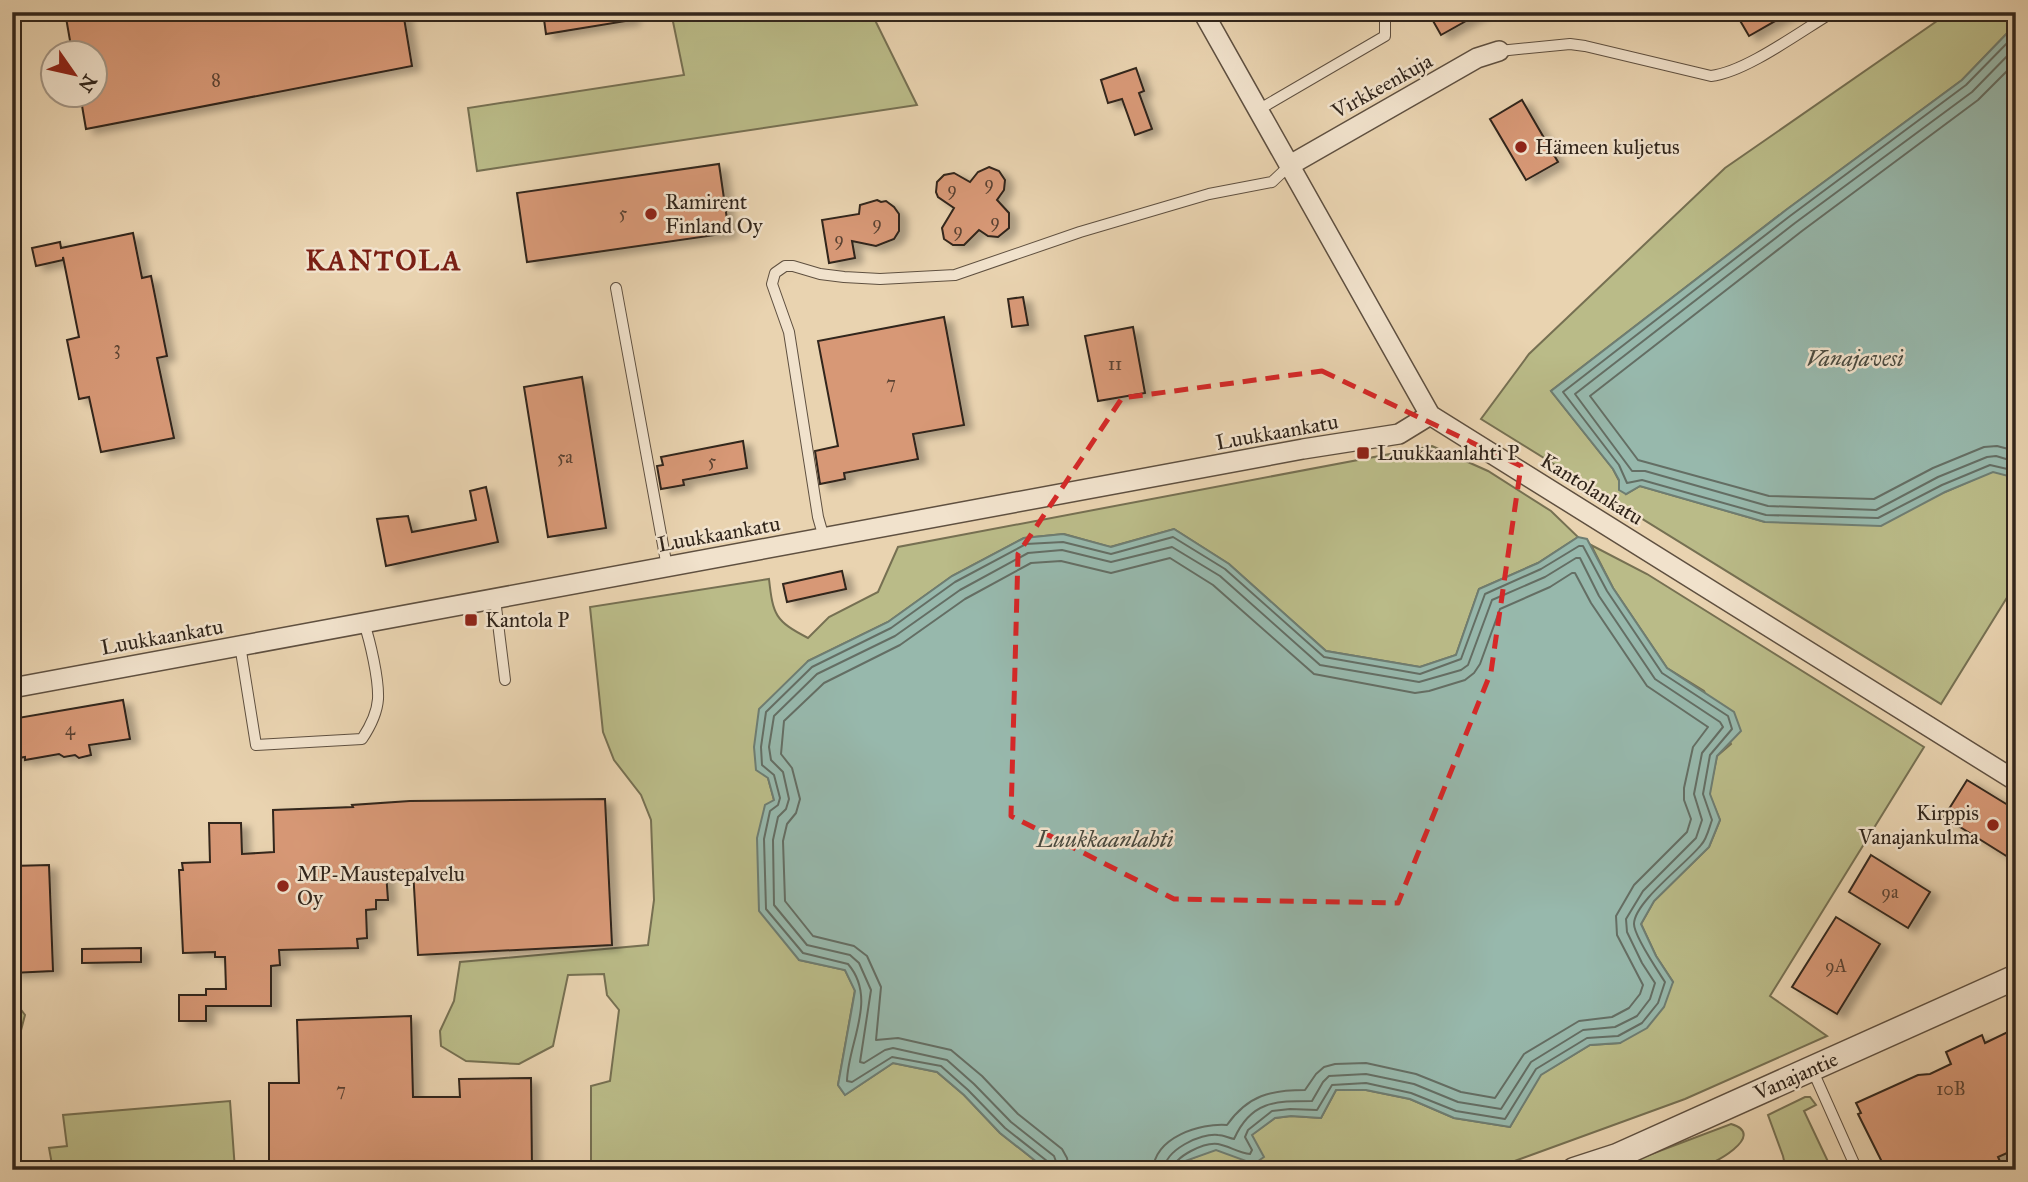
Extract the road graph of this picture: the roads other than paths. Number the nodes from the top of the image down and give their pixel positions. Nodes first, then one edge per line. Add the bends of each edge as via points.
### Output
1 (1203, 12) edge
2 (1385, 12) edge
3 (1833, 12) edge
4 (1499, 51) joint
5 (1258, 110) junction
6 (1290, 165) junction
7 (616, 288) dead end
8 (1430, 415) junction
9 (824, 538) junction
10 (667, 567) junction
11 (495, 599) junction
12 (363, 623) junction
13 (240, 645) junction
14 (505, 680) dead end
15 (12, 688) edge
16 (2016, 781) edge
17 (2016, 977) edge
18 (1812, 1068) junction
19 (1574, 1170) edge
20 (1857, 1170) edge

1 - 5 street, Kantolankatu
2 - 5 lane via 1385,36
3 - 4 lane via 1724,75 1711,76 1570,44
4 - 6 street, Virkkeenkuja via 1477,58
5 - 6 street, Kantolankatu
6 - 8 street, Kantolankatu
6 - 9 lane via 1272,182 1209,194 955,275 856,278 793,266 775,273 772,284 789,332
7 - 10 lane
8 - 9 street, Luukkaankatu via 1399,434
8 - 16 street, Kantolankatu
9 - 10 street, Luukkaankatu
10 - 11 street, Luukkaankatu
11 - 12 street, Luukkaankatu
11 - 14 lane
12 - 13 street, Luukkaankatu
12 - 13 lane via 378,699 362,739 256,745
13 - 15 street, Luukkaankatu
17 - 18 street, Vanajantie
18 - 19 street, Vanajantie via 1617,1156
18 - 20 lane

